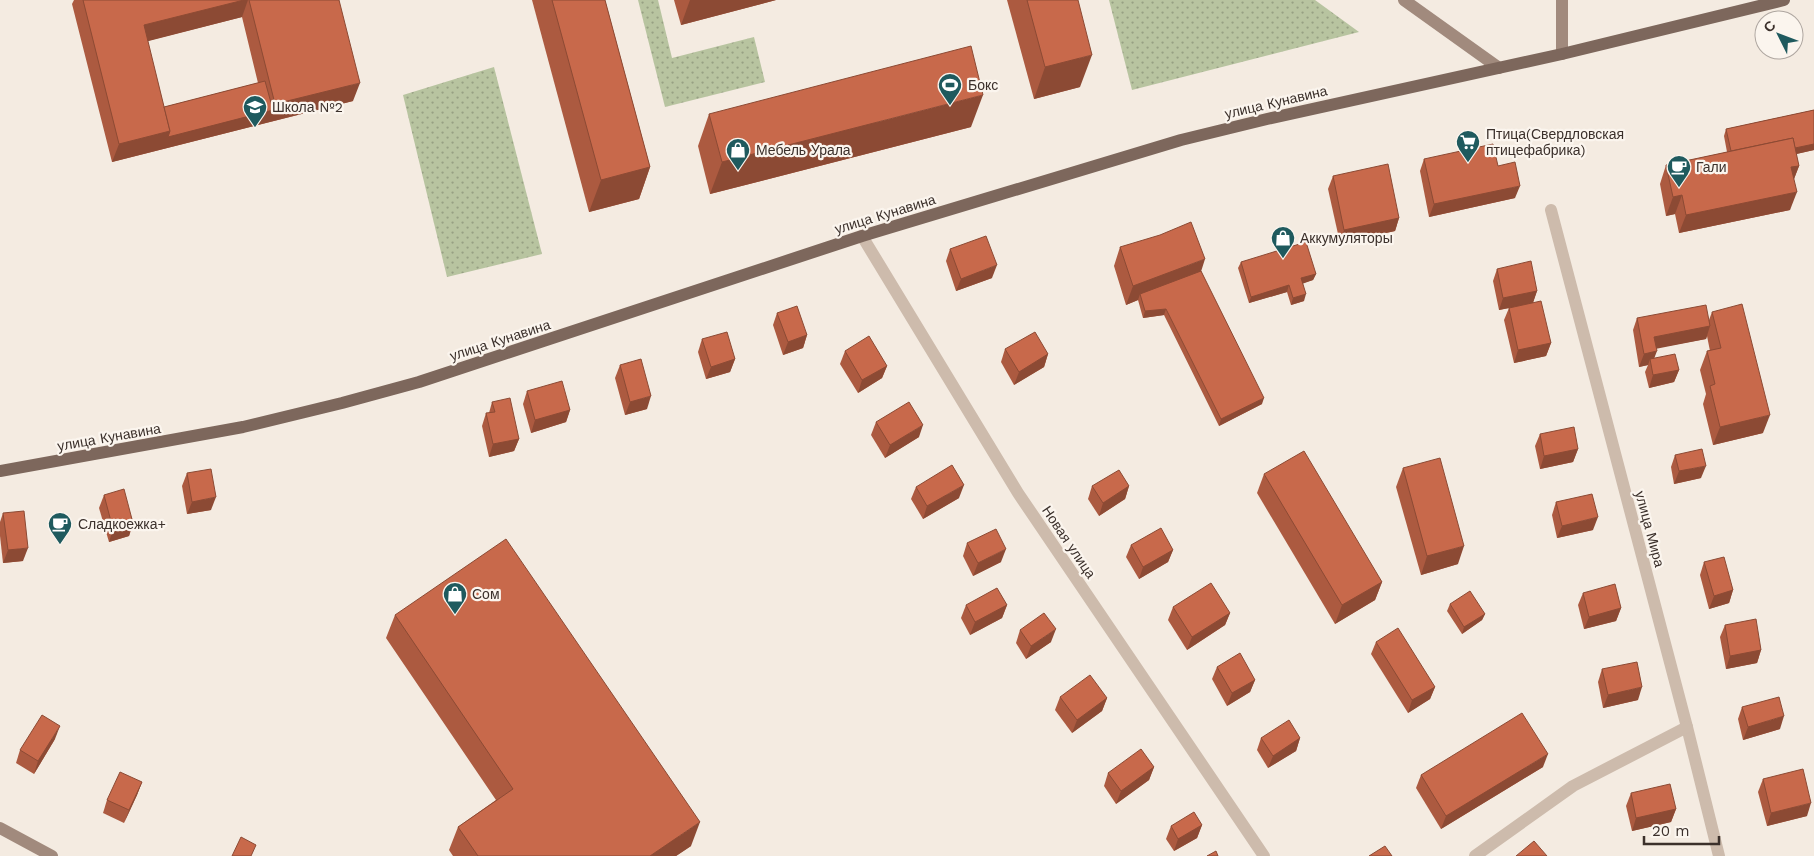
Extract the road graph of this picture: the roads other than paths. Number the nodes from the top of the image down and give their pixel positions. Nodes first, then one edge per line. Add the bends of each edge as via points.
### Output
1 (1404, 0) edge
2 (1562, 0) edge
3 (1784, 0) edge
4 (1562, 54) junction
5 (1498, 68) junction
6 (1551, 210) dead end
7 (862, 236) junction
8 (0, 471) edge
9 (1688, 727) junction
10 (0, 828) edge
11 (52, 856) edge
12 (1264, 856) edge
13 (1475, 856) edge
14 (1719, 856) edge

1 - 5 street
2 - 4 street
3 - 4 main road, улица Кунавина
4 - 5 main road, улица Кунавина
5 - 7 main road, улица Кунавина via 1181,140
6 - 9 street, улица Мира
7 - 8 main road, улица Кунавина via 428,379 342,404 243,427
7 - 12 street, Новая улица via 1018,493
9 - 13 street via 1573,786
9 - 14 street, улица Мира
10 - 11 street

